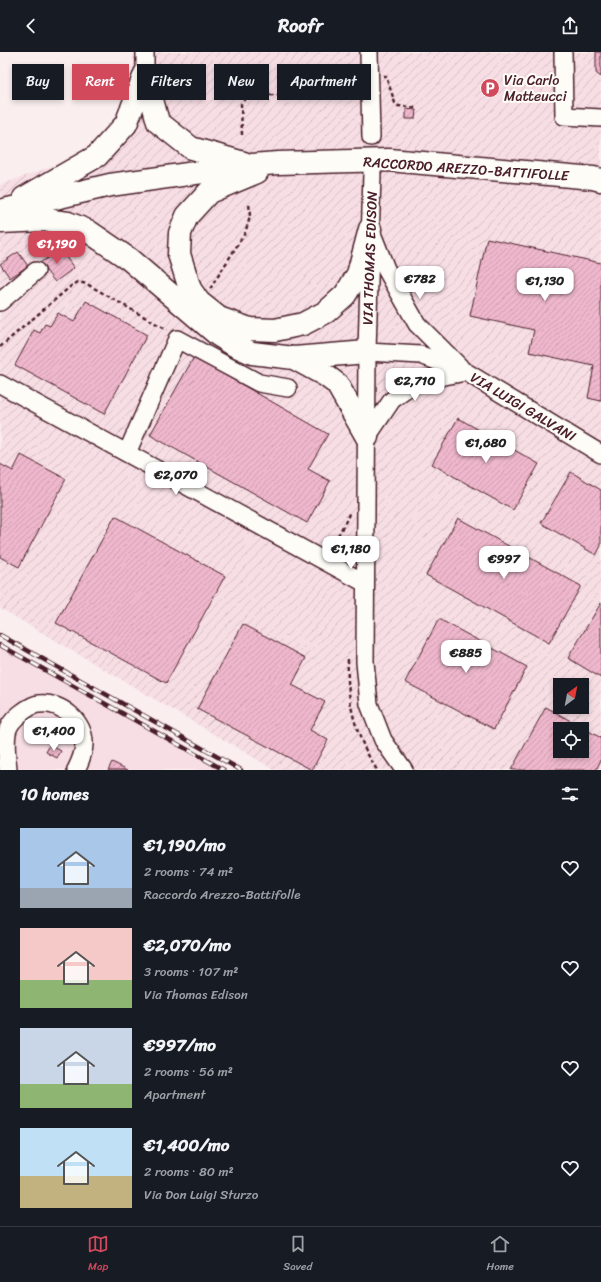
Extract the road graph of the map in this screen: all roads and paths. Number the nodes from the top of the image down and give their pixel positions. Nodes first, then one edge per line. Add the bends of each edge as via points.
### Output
1 (145, 52) edge
2 (369, 52) edge
3 (563, 52) edge
4 (145, 64) edge
5 (370, 64) edge
6 (371, 76) edge
7 (137, 95) edge
8 (277, 95) edge
9 (152, 100) edge
10 (370, 100) edge
11 (417, 108) dead end
12 (601, 118) edge
13 (242, 135) dead end
14 (370, 137) dead end
15 (278, 163) junction
16 (252, 165) junction
17 (372, 173) dead end
18 (601, 180) edge
19 (249, 202) dead end
20 (0, 211) edge
21 (0, 222) edge
22 (370, 229) junction
23 (36, 271) dead end
24 (209, 291) dead end
25 (0, 302) edge
26 (219, 318) junction
27 (170, 331) dead end
28 (0, 347) edge
29 (362, 352) junction
30 (294, 358) junction
31 (466, 372) junction
32 (0, 384) edge
33 (288, 388) dead end
34 (367, 437) junction
35 (127, 453) junction
36 (601, 454) edge
37 (350, 505) dead end
38 (324, 560) junction
39 (365, 583) junction
40 (8, 770) edge
41 (76, 770) edge
42 (404, 770) edge

1 - 4 street
2 - 5 street
3 - 12 street via 564,116
6 - 11 path via 386,76 398,106
7 - 20 main road via 126,124 97,156
8 - 13 path via 246,98 241,104
9 - 16 main road via 158,122 191,148
10 - 14 street
15 - 16 main road, RACCORDO AREZZO-BATTIFOLLE
15 - 18 main road, RACCORDO AREZZO-BATTIFOLLE via 388,160
15 - 26 main road via 209,192 187,216 180,233 179,254 190,289 199,302
16 - 20 main road, RACCORDO AREZZO-BATTIFOLLE via 110,185
17 - 22 street, VIA THOMAS EDISON
19 - 24 path via 250,217 245,233
21 - 30 main road via 45,220 88,231 129,259 234,345 252,353
22 - 26 main road via 358,274 345,295 326,312 303,324 275,330 250,329
22 - 29 street, VIA THOMAS EDISON
22 - 31 street, VIA LUIGI GALVANI via 386,269 416,324
23 - 25 street
26 - 29 main road via 262,342 283,347
27 - 28 path via 87,284 78,282
29 - 30 main road
29 - 31 street, VIA LUIGI GALVANI via 422,354
29 - 34 street, VIA THOMAS EDISON
30 - 34 main road via 337,384
31 - 34 street, VIA LUIGI GALVANI via 418,381 392,400
31 - 36 street, VIA LUIGI GALVANI
32 - 35 street
33 - 35 street via 259,383 178,339
34 - 39 street, VIA THOMAS EDISON
35 - 38 street
37 - 38 path via 347,519
38 - 39 street
39 - 42 street, VIA THOMAS EDISON via 365,662 369,704 383,740
40 - 41 street via 7,732 14,719 24,710 39,704 55,705 70,713 80,725 84,743

